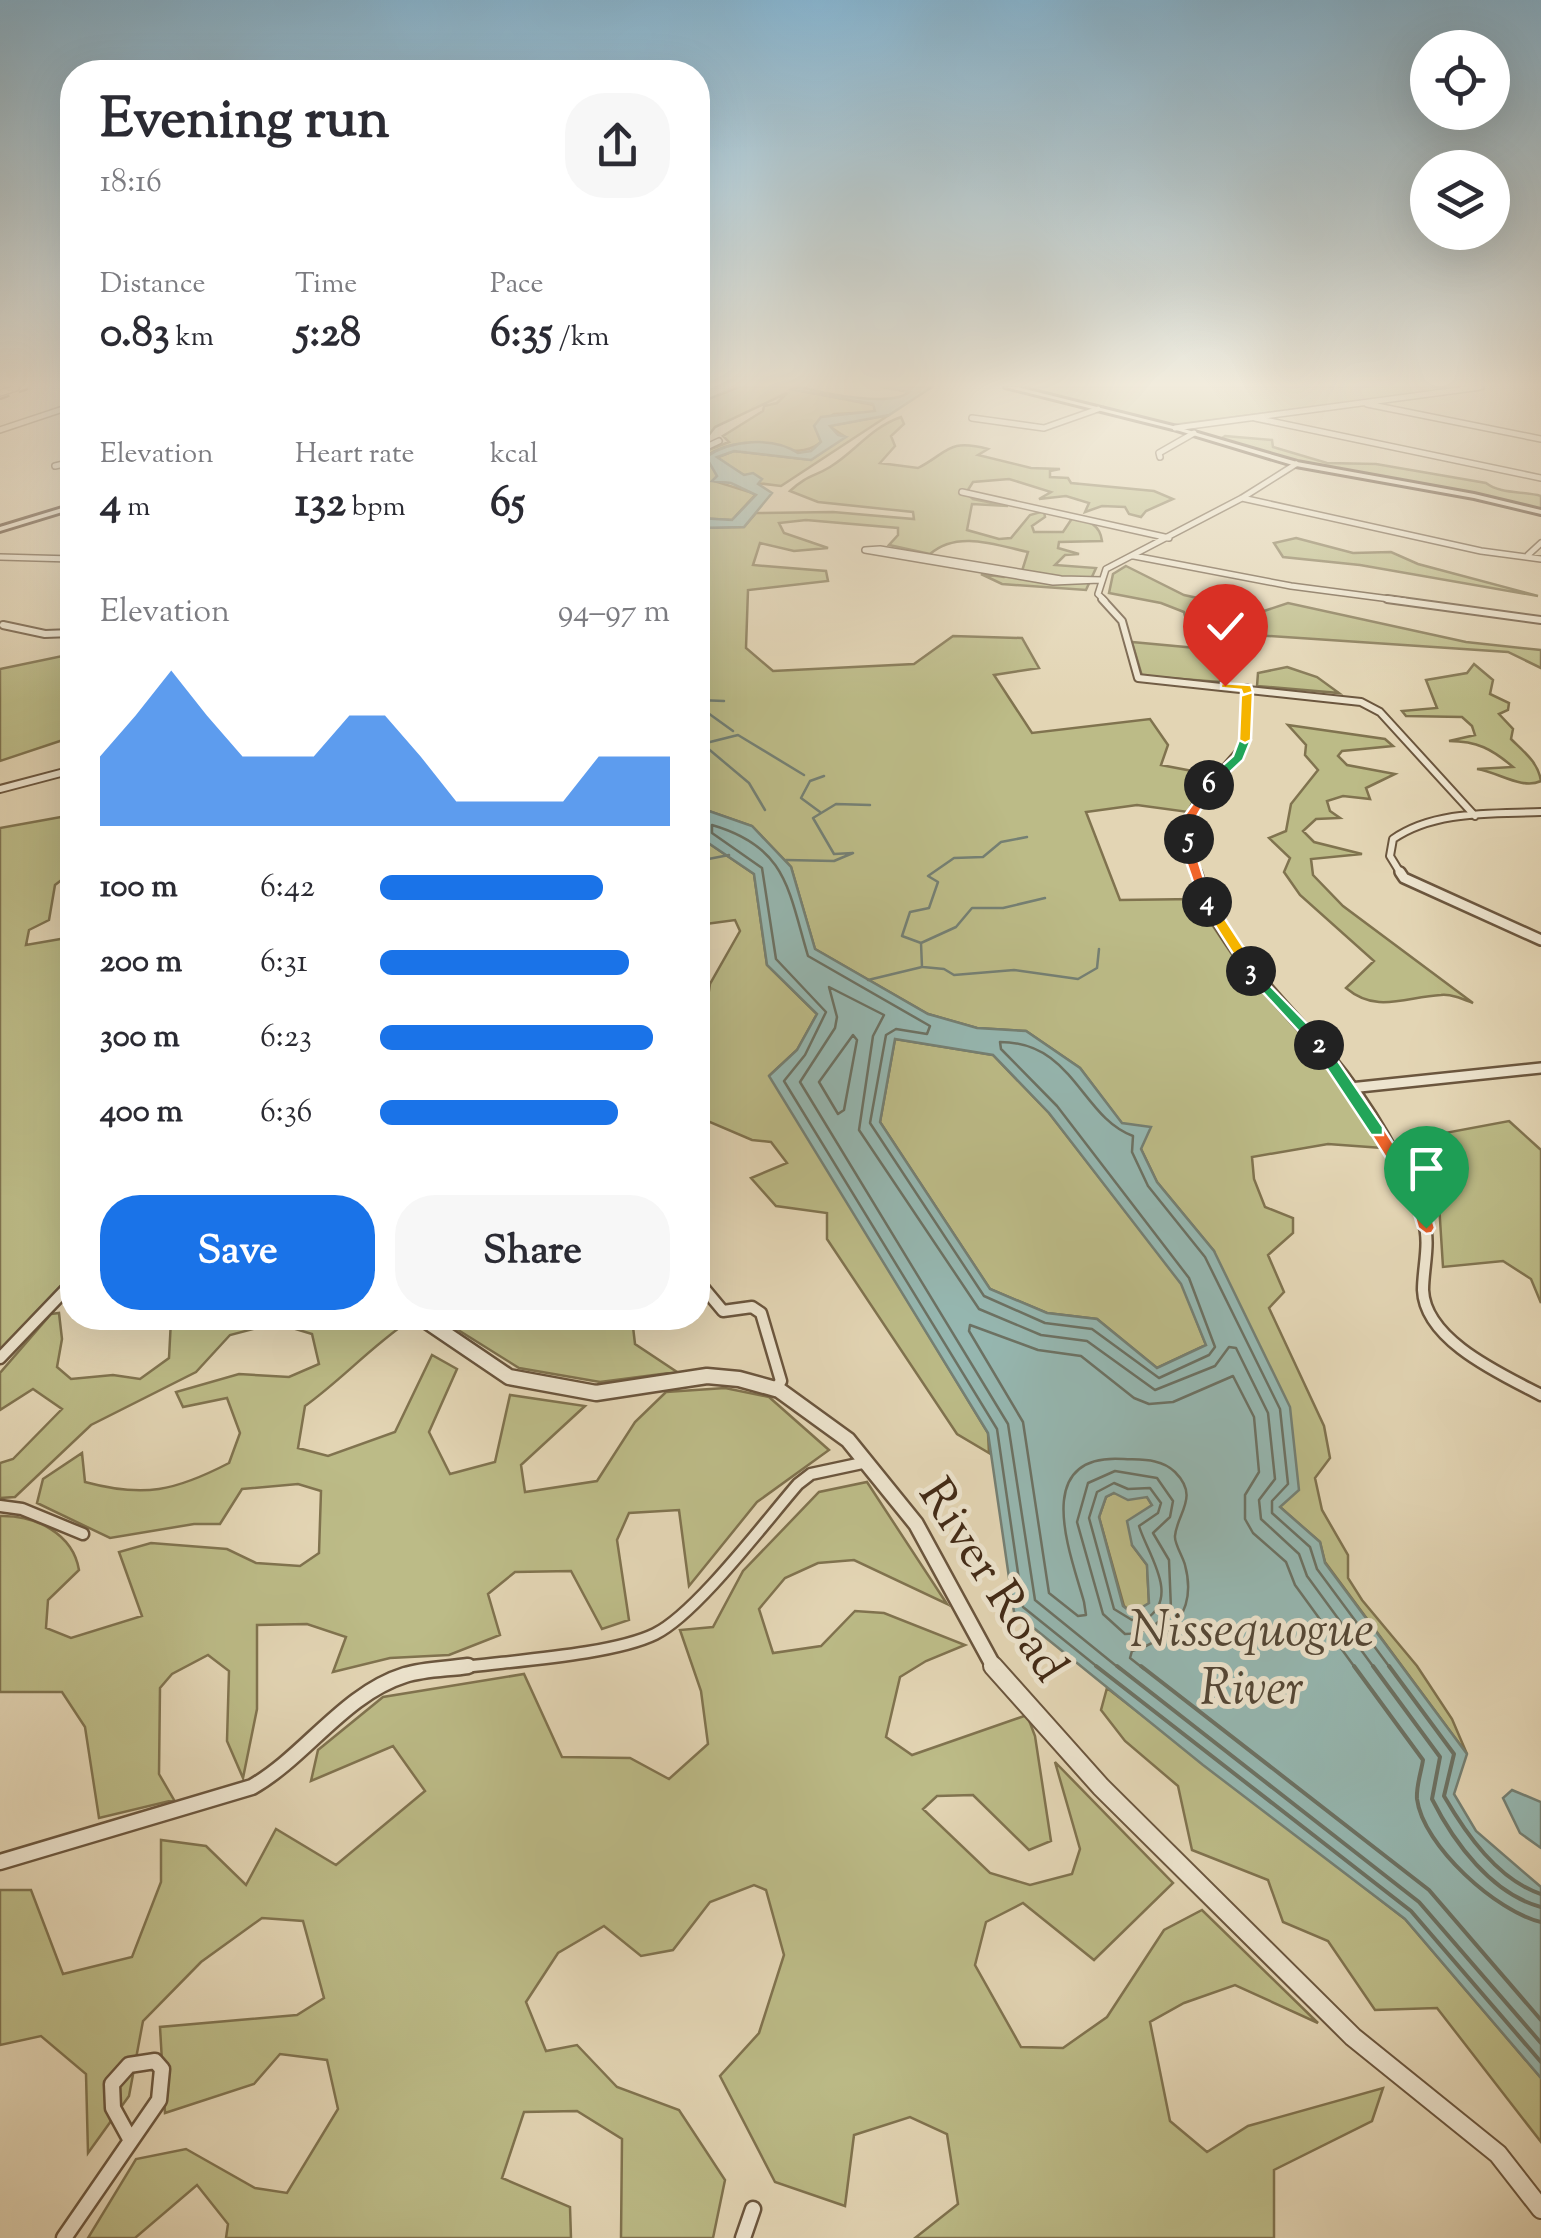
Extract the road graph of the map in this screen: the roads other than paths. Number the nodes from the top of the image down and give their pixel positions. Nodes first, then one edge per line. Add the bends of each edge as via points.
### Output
1 (1252, 491) edge
2 (1449, 491) edge
3 (962, 492) dead end
4 (1242, 498) junction
5 (60, 511) edge
6 (1541, 512) edge
7 (0, 529) edge
8 (1169, 538) junction
9 (1541, 543) edge
10 (1528, 554) junction
11 (0, 556) edge
12 (1133, 556) junction
13 (60, 558) edge
14 (1541, 559) edge
15 (1100, 580) junction
16 (1541, 620) edge
17 (3, 625) dead end
18 (60, 633) edge
19 (1247, 688) junction
20 (60, 773) edge
21 (0, 789) edge
22 (1541, 812) edge
23 (1475, 816) junction
24 (1541, 940) edge
25 (1541, 1068) edge
26 (1350, 1088) junction
27 (710, 1295) edge
28 (60, 1296) edge
29 (439, 1330) edge
30 (0, 1358) edge
31 (775, 1389) junction
32 (1541, 1395) edge
33 (866, 1462) junction
34 (0, 1506) edge
35 (83, 1534) dead end
36 (0, 1862) edge
37 (130, 2139) junction
38 (753, 2208) dead end
39 (1541, 2209) edge
40 (64, 2238) edge
41 (743, 2238) edge

1 - 4 street
2 - 6 main road
3 - 8 street
4 - 8 street
4 - 10 street via 1481,551
5 - 7 main road
8 - 12 street
9 - 10 street
10 - 14 street
11 - 13 street
12 - 15 street via 1106,569
12 - 16 street via 1348,595
15 - 15 street via 1061,580 865,550 1053,582
15 - 19 street via 1098,594 1122,621 1138,678
17 - 18 street
19 - 23 street via 1372,706
19 - 26 street via 1244,746 1200,796 1190,816 1189,850 1231,944
20 - 21 street
22 - 23 street
23 - 24 street via 1409,826 1392,839 1391,865 1429,891
25 - 26 street
26 - 32 street via 1417,1193 1427,1231 1423,1296 1436,1322 1468,1356
27 - 31 street via 723,1310 761,1313 780,1371
28 - 30 street
29 - 31 street, River Road via 509,1378 596,1393 707,1376
31 - 33 street, River Road via 848,1440
33 - 36 street via 812,1474 798,1484 681,1616 656,1634 623,1646 404,1675 352,1704 278,1772 252,1787
33 - 39 street, River Road via 916,1524 990,1662 1101,1787 1353,2037 1498,2154
34 - 35 street
37 - 37 street via 159,2100 162,2069 156,2061 136,2060 114,2081 112,2106
37 - 40 street
38 - 41 street

